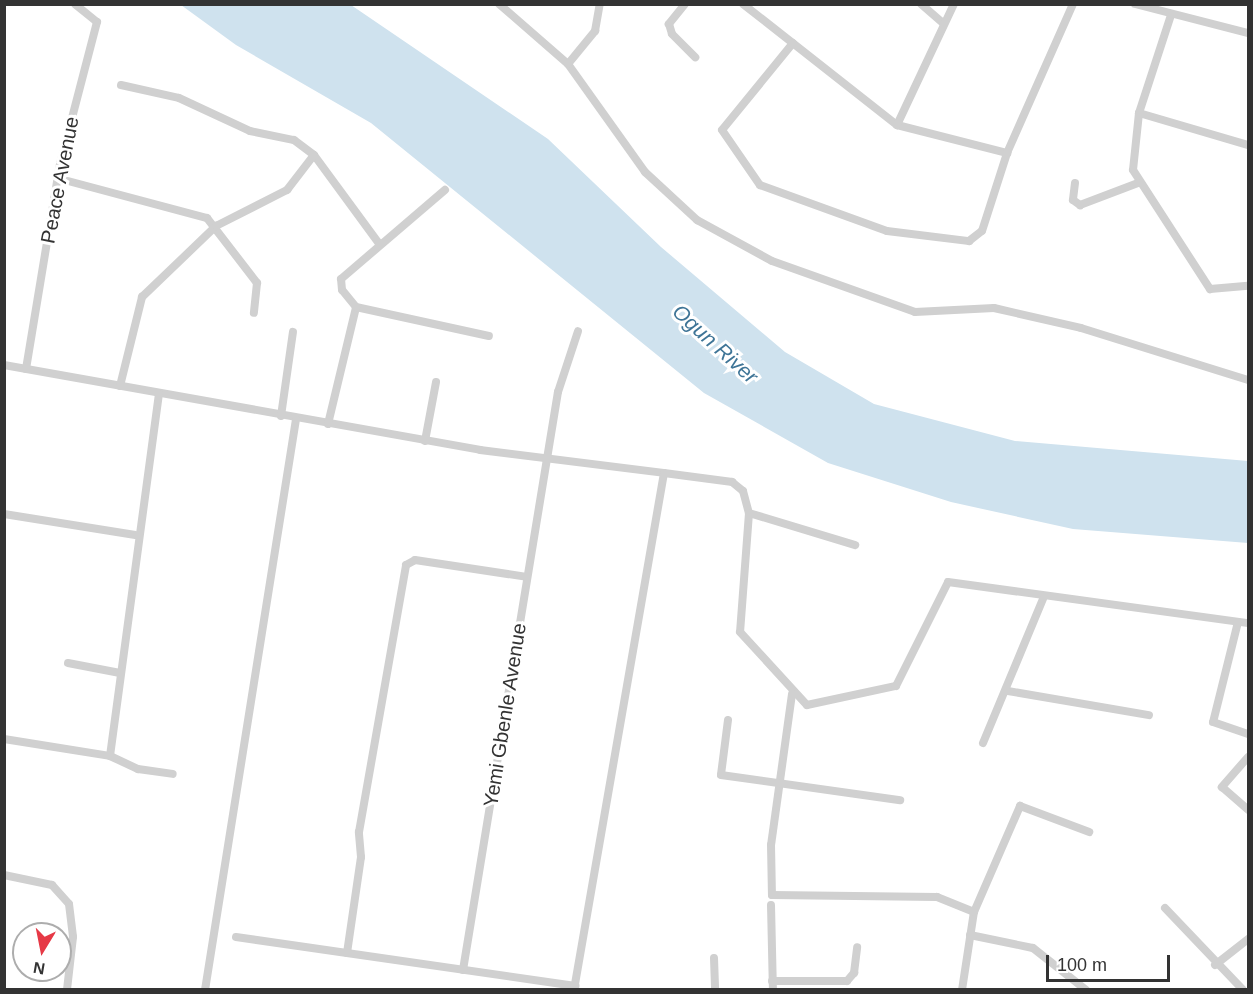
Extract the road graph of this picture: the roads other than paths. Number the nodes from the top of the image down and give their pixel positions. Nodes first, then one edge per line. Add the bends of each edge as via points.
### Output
1 (75, 4) edge
2 (499, 4) edge
3 (600, 4) edge
4 (685, 4) edge
5 (743, 4) edge
6 (921, 4) edge
7 (954, 4) edge
8 (1073, 4) edge
9 (1135, 4) edge
10 (1171, 15) junction
11 (943, 22) junction
12 (1248, 33) edge
13 (793, 43) junction
14 (695, 57) dead end
15 (568, 64) junction
16 (121, 85) dead end
17 (1139, 113) junction
18 (897, 124) junction
19 (1248, 145) edge
20 (1007, 153) junction
21 (314, 155) junction
22 (68, 181) dead end
23 (1075, 183) dead end
24 (1138, 183) junction
25 (445, 190) dead end
26 (216, 226) junction
27 (378, 242) junction
28 (1248, 286) edge
29 (356, 307) junction
30 (254, 313) dead end
31 (578, 331) dead end
32 (293, 332) dead end
33 (489, 336) dead end
34 (4, 365) edge
35 (26, 369) junction
36 (1248, 380) edge
37 (436, 381) dead end
38 (120, 386) junction
39 (159, 394) junction
40 (281, 416) junction
41 (296, 419) junction
42 (328, 424) junction
43 (425, 441) junction
44 (548, 460) junction
45 (664, 473) junction
46 (749, 513) junction
47 (4, 514) edge
48 (135, 535) junction
49 (855, 545) dead end
50 (527, 577) junction
51 (1043, 599) junction
52 (1238, 622) junction
53 (1248, 623) edge
54 (68, 663) dead end
55 (120, 673) junction
56 (1008, 691) junction
57 (792, 694) junction
58 (1149, 715) dead end
59 (728, 720) dead end
60 (1248, 734) edge
61 (4, 739) edge
62 (983, 743) dead end
63 (110, 756) junction
64 (1248, 757) edge
65 (173, 774) dead end
66 (779, 783) junction
67 (900, 800) dead end
68 (1248, 810) edge
69 (1089, 832) dead end
70 (4, 875) edge
71 (771, 905) dead end
72 (1165, 908) dead end
73 (974, 912) junction
74 (970, 935) junction
75 (236, 937) dead end
76 (1248, 939) edge
77 (857, 947) dead end
78 (347, 953) junction
79 (714, 958) dead end
80 (1215, 965) junction
81 (463, 970) junction
82 (772, 985) edge
83 (575, 988) edge
84 (67, 990) edge
85 (205, 990) edge
86 (715, 990) edge
87 (962, 990) edge
88 (1086, 990) edge
89 (1243, 990) edge

1 - 35 street, Peace Avenue via 97,22 60,164
2 - 15 street
3 - 15 street via 595,31
4 - 14 street via 669,24 672,34
5 - 13 street
6 - 11 street
7 - 11 street
8 - 20 street
9 - 10 street
10 - 12 street
10 - 17 street
11 - 18 street
13 - 18 street
13 - 20 street via 722,130 760,185 887,231 969,241 982,231
15 - 36 street via 645,172 697,220 772,261 915,312 994,308 1081,328
16 - 21 street via 179,98 250,131 288,138
17 - 19 street
17 - 24 street via 1131,153
18 - 20 street
21 - 26 street via 287,190
21 - 27 street
22 - 26 street via 193,212
23 - 24 street via 1072,200 1080,205
24 - 28 street via 1210,289
25 - 27 street
26 - 30 street via 257,283
26 - 38 street via 142,297
27 - 29 street via 340,282
29 - 33 street
29 - 42 street
31 - 44 street, Yemi Gbenle Avenue via 561,374
32 - 40 street
34 - 35 street
35 - 38 street
37 - 43 street
38 - 39 street
39 - 40 street
39 - 48 street
40 - 41 street
41 - 42 street
41 - 85 street
42 - 43 street
43 - 44 street
44 - 45 street
44 - 50 street, Yemi Gbenle Avenue
45 - 46 street via 738,485
45 - 83 street
46 - 49 street
46 - 57 street via 740,632
47 - 48 street
48 - 55 street
50 - 78 street via 415,560 406,565 359,832 361,857
50 - 81 street, Yemi Gbenle Avenue
51 - 52 street
51 - 56 street
51 - 57 street via 948,582 891,689 814,705
52 - 53 street
52 - 60 street via 1213,722
54 - 55 street
55 - 63 street
56 - 58 street
56 - 62 street
57 - 66 street
59 - 66 street via 721,775
61 - 63 street
63 - 65 street via 138,769
64 - 68 street via 1222,787
66 - 67 street
66 - 73 street via 771,845 772,895 937,897
69 - 73 street via 1025,803
70 - 84 street via 52,885 69,904 73,937
71 - 82 street
72 - 80 street
73 - 74 street
74 - 87 street
74 - 88 street via 1039,951
75 - 78 street
76 - 80 street
77 - 82 street via 854,973 847,981
78 - 81 street
79 - 86 street
80 - 89 street
81 - 83 street

